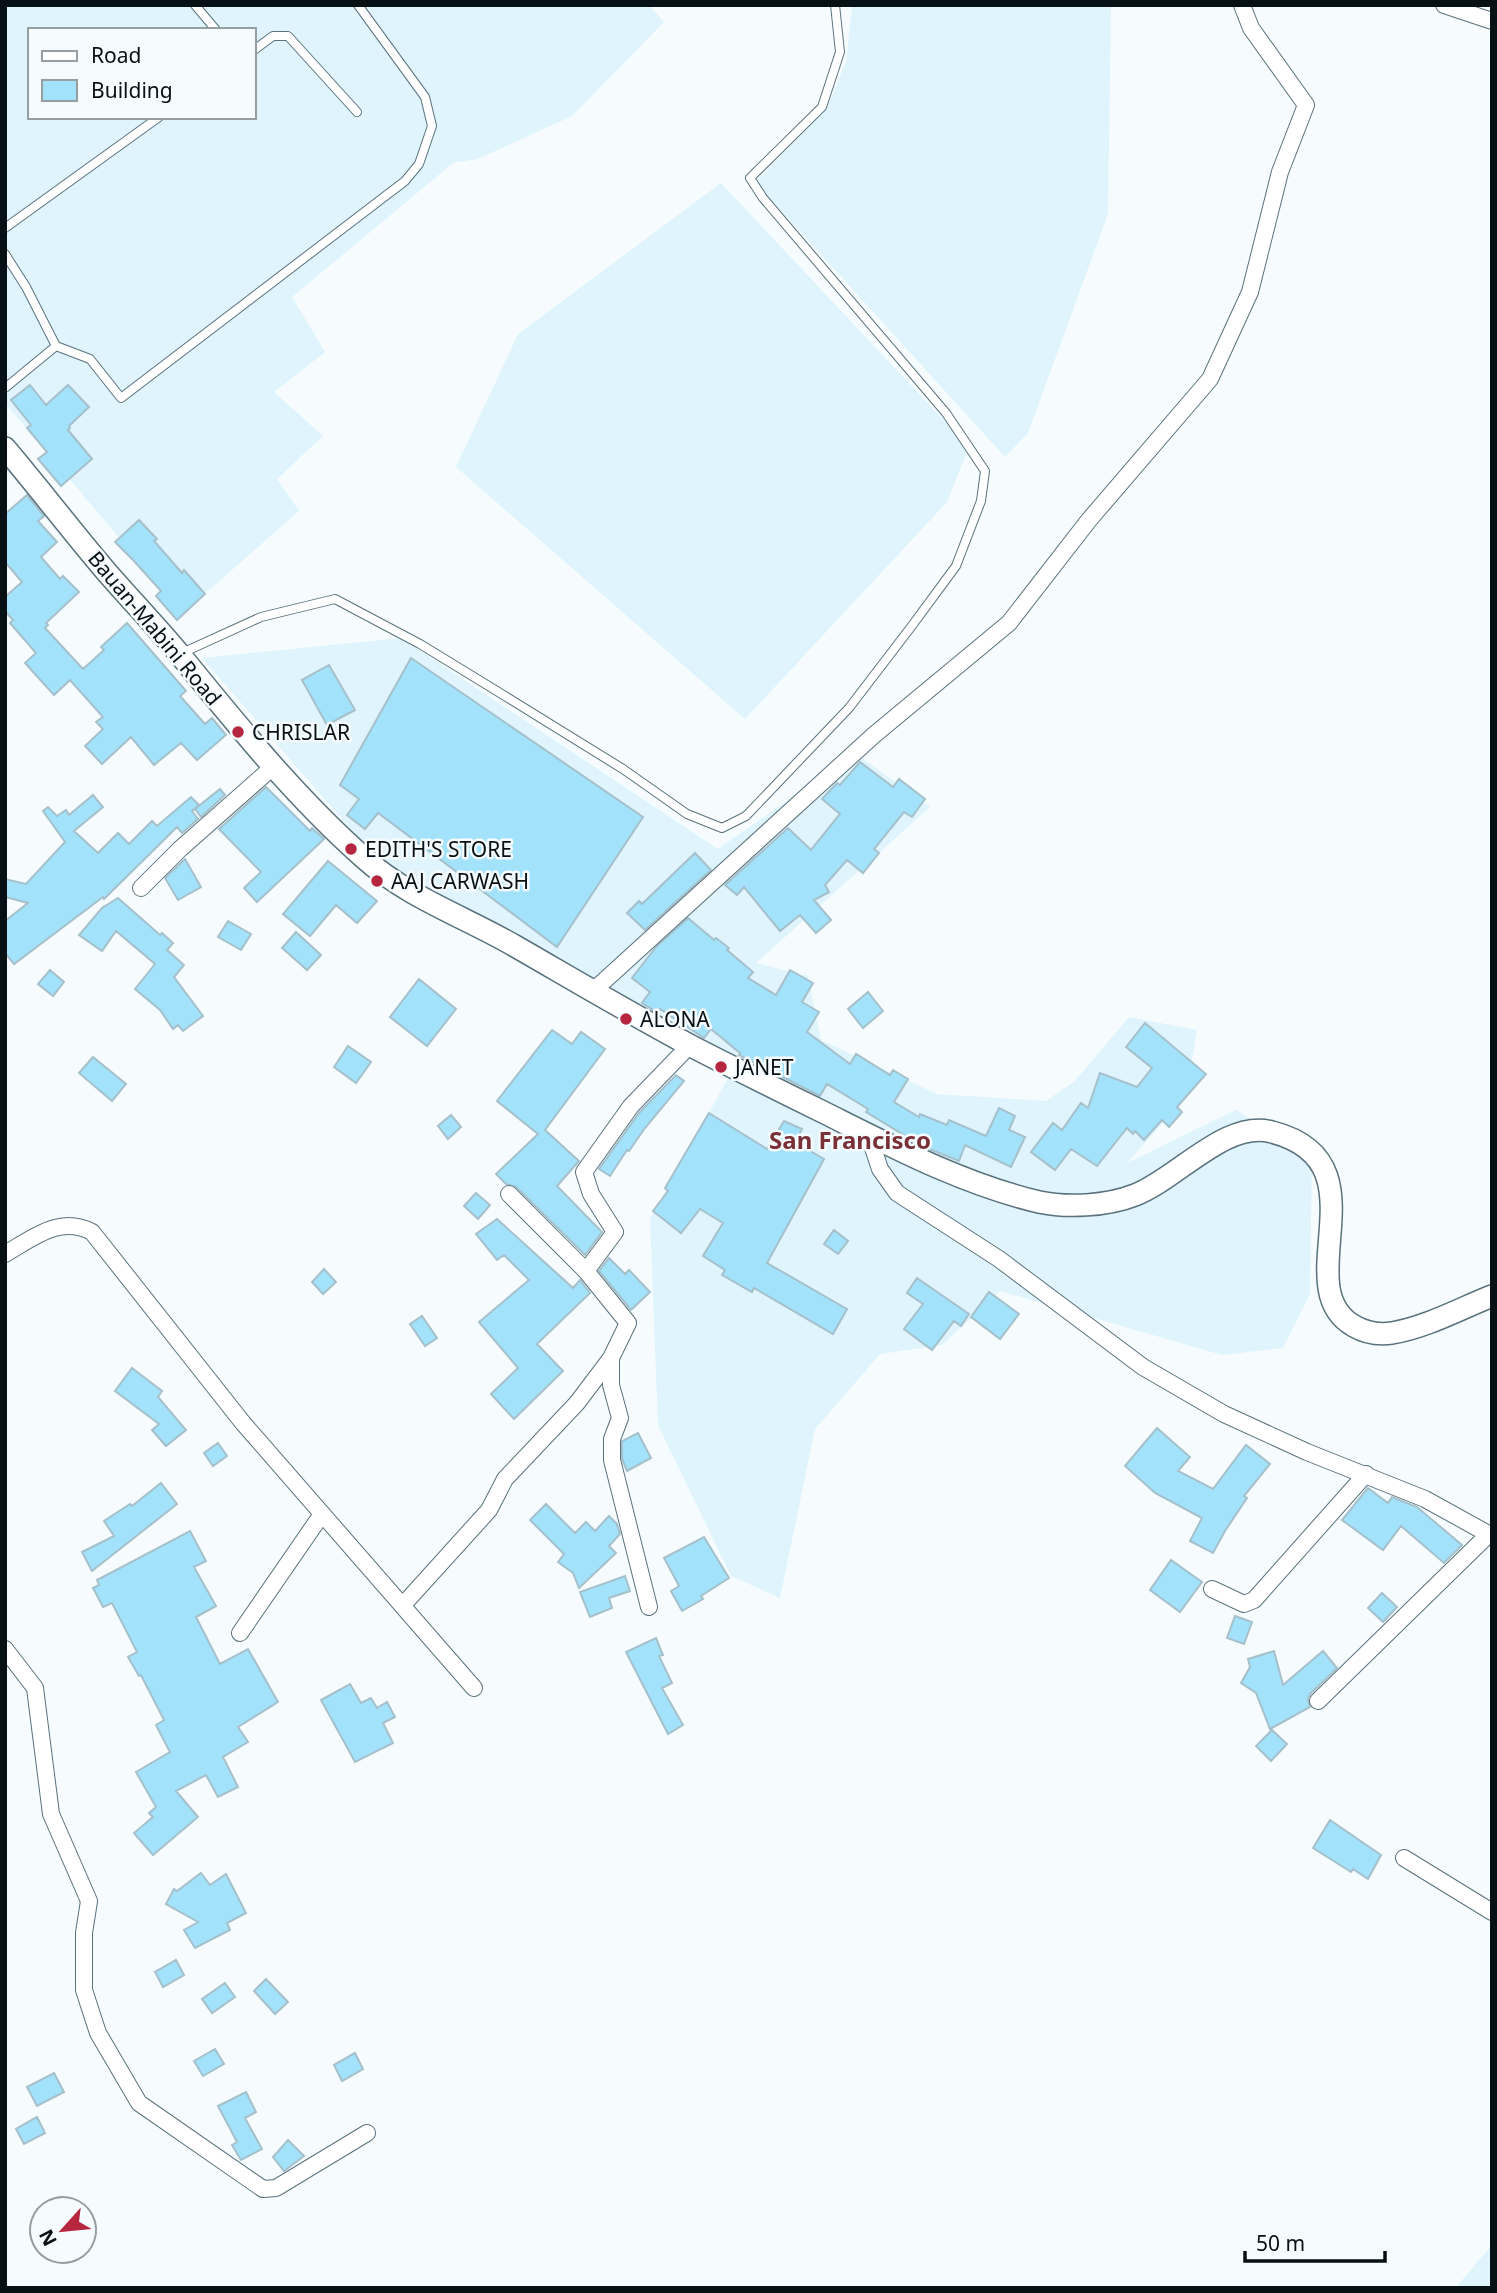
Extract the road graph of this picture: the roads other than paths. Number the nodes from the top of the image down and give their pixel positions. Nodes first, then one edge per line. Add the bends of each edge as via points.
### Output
1 (195, 5) edge
2 (358, 5) edge
3 (835, 5) edge
4 (1242, 5) edge
5 (1444, 5) edge
6 (1492, 21) edge
7 (214, 28) edge
8 (256, 49) edge
9 (357, 112) dead end
10 (156, 119) edge
11 (5, 228) edge
12 (5, 254) edge
13 (56, 346) junction
14 (5, 388) edge
15 (5, 448) edge
16 (180, 654) junction
17 (274, 766) junction
18 (141, 888) dead end
19 (593, 991) junction
20 (690, 1045) junction
21 (869, 1136) junction
22 (509, 1194) dead end
23 (5, 1254) edge
24 (586, 1271) junction
25 (1492, 1296) edge
26 (611, 1358) junction
27 (1366, 1474) junction
28 (322, 1514) junction
29 (1490, 1535) edge
30 (1212, 1589) dead end
31 (403, 1605) junction
32 (649, 1607) dead end
33 (240, 1633) dead end
34 (5, 1649) edge
35 (474, 1688) dead end
36 (1318, 1701) dead end
37 (1404, 1858) dead end
38 (1492, 1912) edge
39 (367, 2133) dead end

1 - 7 lane
2 - 13 lane via 425,97 432,126 419,164 405,181 121,398 90,359
3 - 16 lane via 840,52 822,107 750,178 946,413 985,471 981,501 956,566 849,708 746,816 722,828 687,814 506,696 335,599 261,617
4 - 19 street via 1251,28 1306,105 1280,172 1250,292 1210,379 1089,520 1009,623 874,735
5 - 6 street
8 - 9 lane via 273,36 288,36
10 - 11 lane
12 - 13 lane
13 - 14 lane
15 - 16 main road, Bauan-Mabini Road
16 - 17 main road, Bauan-Mabini Road
17 - 18 street
17 - 19 main road, Bauan-Mabini Road via 381,872
19 - 20 main road, Bauan-Mabini Road
20 - 21 main road, Bauan-Mabini Road
20 - 24 street via 631,1106 584,1172 591,1194 615,1232
21 - 25 main road, Bauan-Mabini Road via 982,1185 1044,1203 1079,1204 1133,1196 1167,1179 1224,1139 1249,1130 1267,1130 1307,1146 1320,1161 1331,1195 1329,1286 1334,1305 1345,1320 1357,1328 1387,1334 1438,1320
21 - 27 street via 880,1169 897,1193 999,1259 1143,1367 1224,1414
22 - 24 street
23 - 28 street via 50,1228 78,1225 92,1232 243,1423
24 - 26 street via 628,1323
26 - 31 street via 577,1404 506,1479 489,1510
26 - 32 street via 611,1385 620,1418 612,1439 612,1460
27 - 29 street via 1425,1499
27 - 30 street via 1254,1600 1244,1604
28 - 31 street
28 - 33 street
29 - 36 street
31 - 35 street
34 - 39 street via 35,1688 51,1814 89,1901 83,1933 84,1990 98,2033 139,2103 263,2189 276,2188
37 - 38 street

